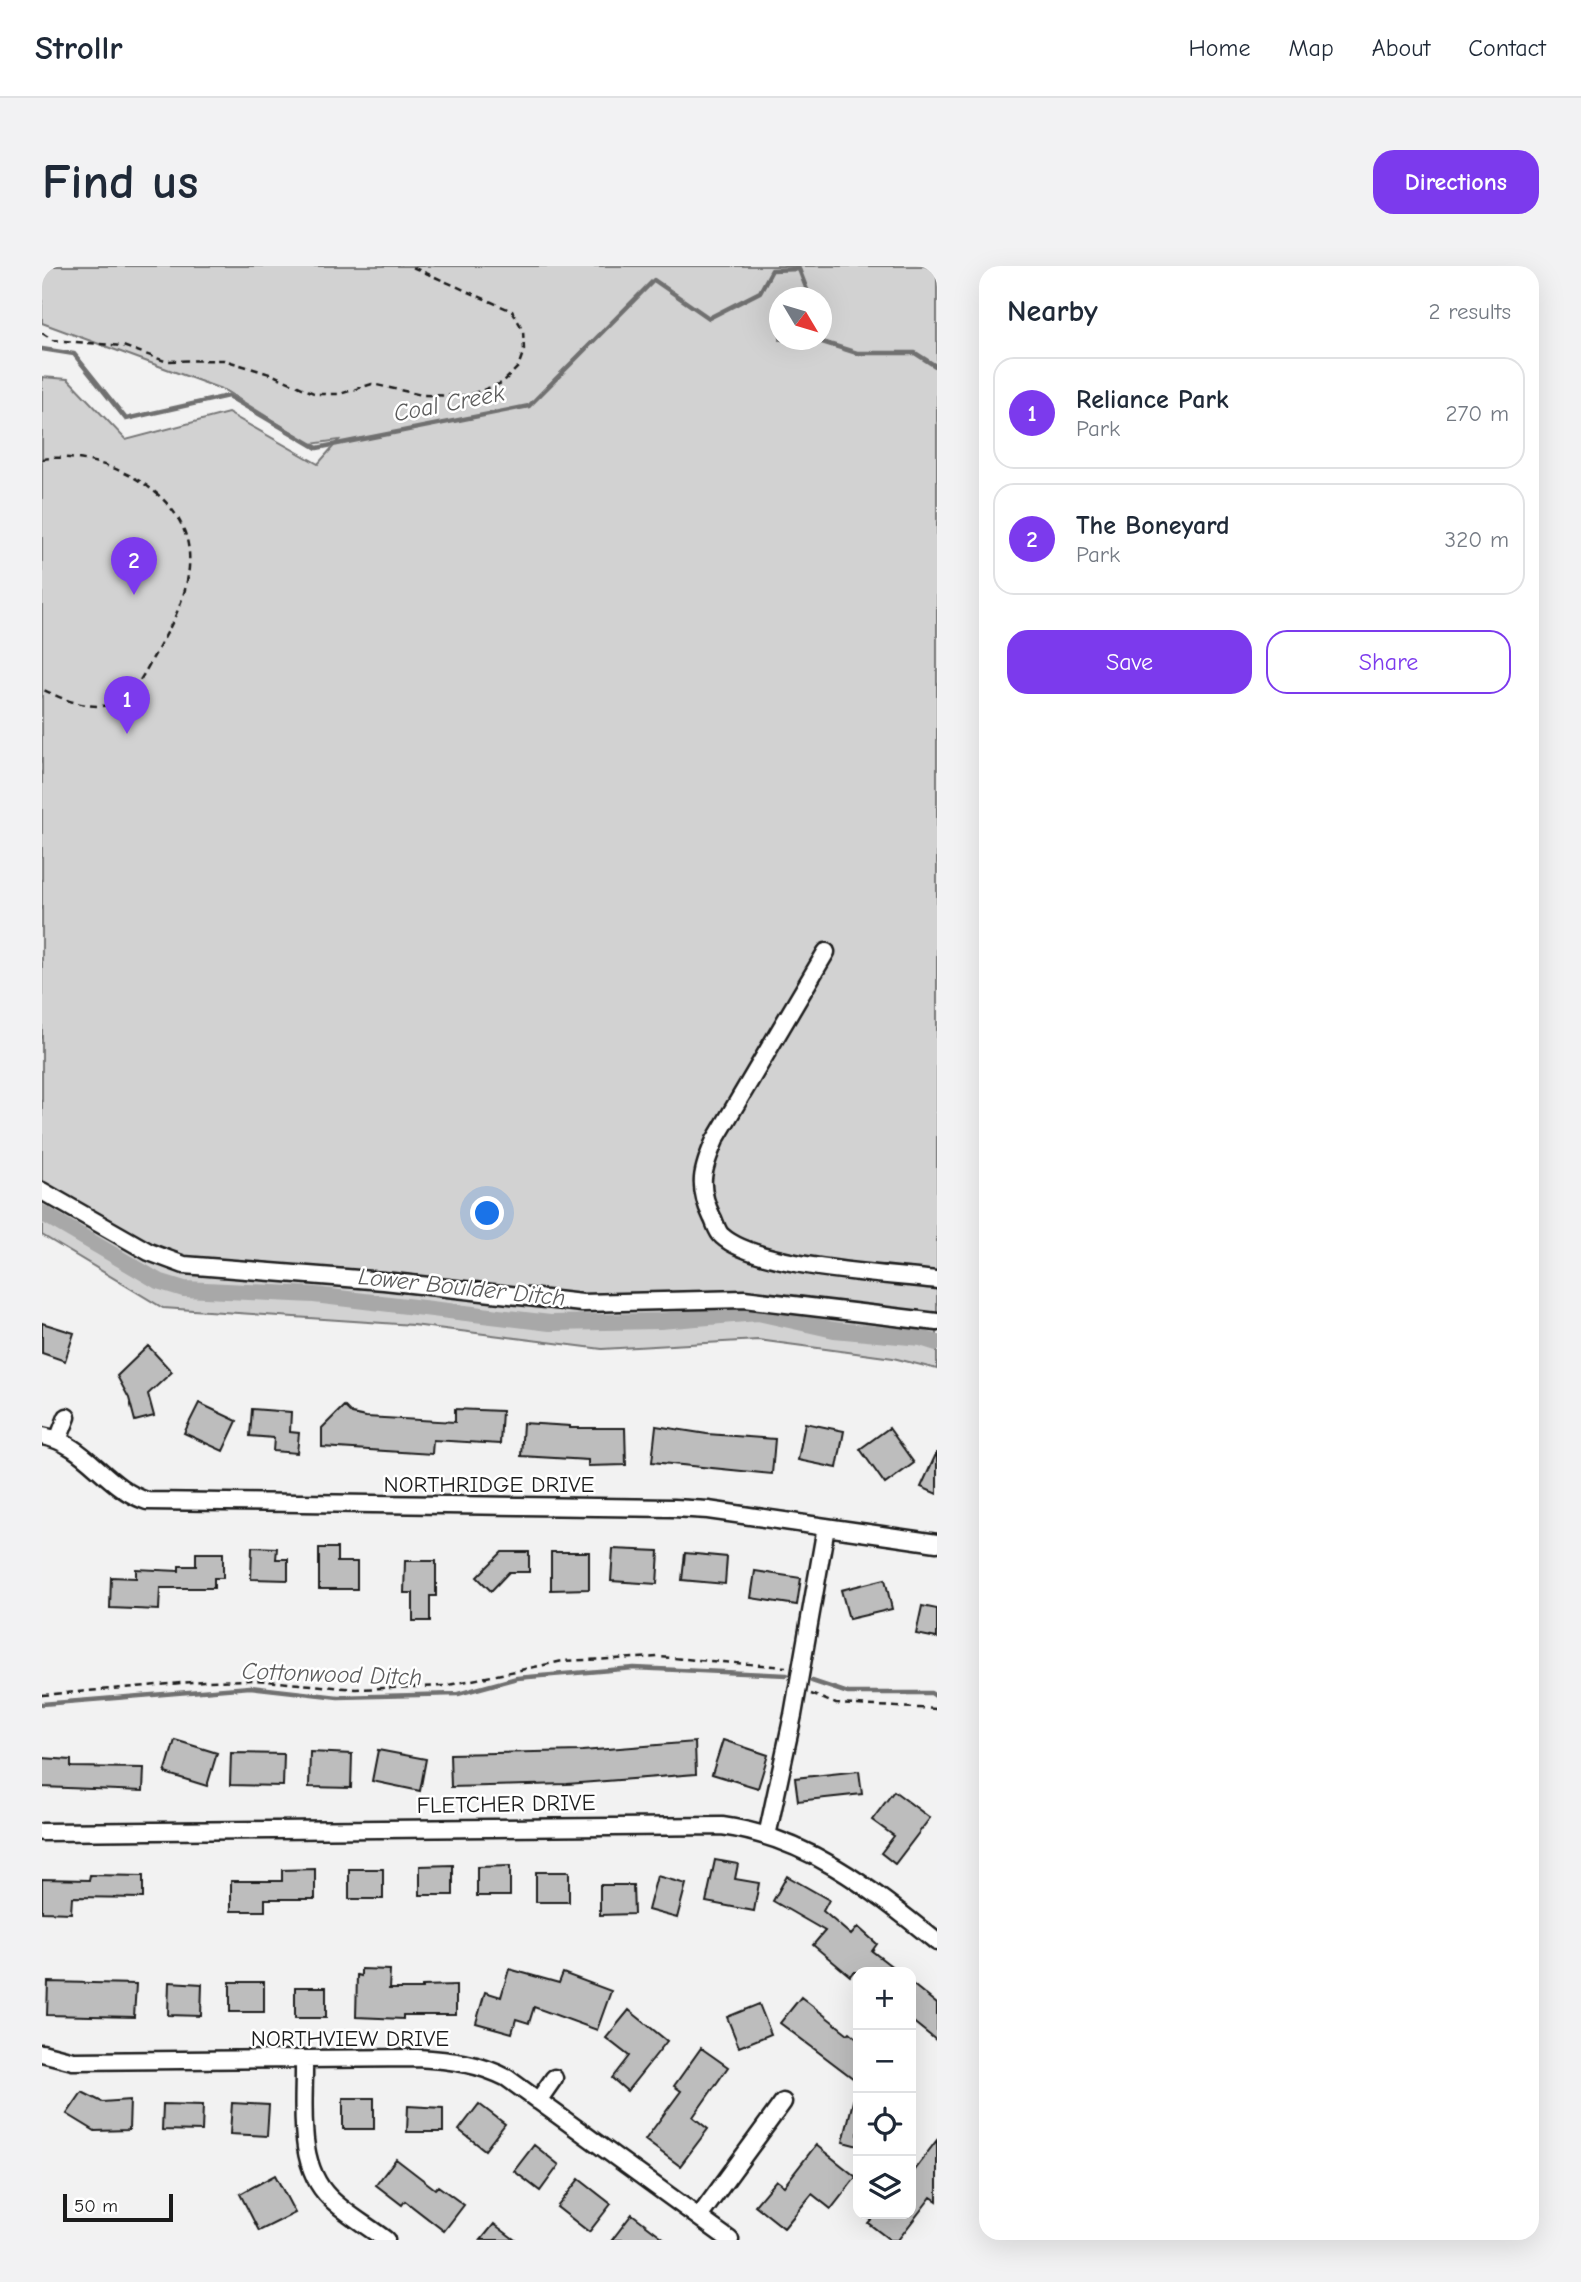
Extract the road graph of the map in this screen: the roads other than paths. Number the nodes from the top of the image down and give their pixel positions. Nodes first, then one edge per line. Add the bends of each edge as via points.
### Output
1 (826, 952) dead end
2 (42, 1191) edge
3 (937, 1280) edge
4 (937, 1322) edge
5 (67, 1417) dead end
6 (50, 1438) edge
7 (826, 1527) junction
8 (937, 1543) edge
9 (42, 1832) edge
10 (767, 1836) junction
11 (937, 1942) edge
12 (42, 2053) edge
13 (304, 2059) junction
14 (554, 2078) dead end
15 (538, 2101) junction
16 (783, 2102) dead end
17 (699, 2217) junction
18 (386, 2240) edge
19 (730, 2240) edge

1 - 3 street via 715,1140 702,1171 704,1200 721,1236 760,1255
2 - 4 street via 149,1252 184,1265 582,1303 744,1299
5 - 6 street, NORTHRIDGE DRIVE
6 - 7 street, NORTHRIDGE DRIVE via 82,1454 119,1488 148,1501 674,1508
7 - 8 street, NORTHRIDGE DRIVE
7 - 10 street via 797,1666 802,1691
9 - 10 street, FLETCHER DRIVE via 696,1825
10 - 11 street, FLETCHER DRIVE via 802,1848 852,1876
12 - 13 street, NORTHVIEW DRIVE via 73,2061
13 - 15 street, NORTHVIEW DRIVE via 452,2060 491,2070
13 - 18 street via 305,2150 317,2181 332,2200
14 - 15 street
15 - 17 street, NORTHVIEW DRIVE
16 - 17 street
17 - 19 street, NORTHVIEW DRIVE

